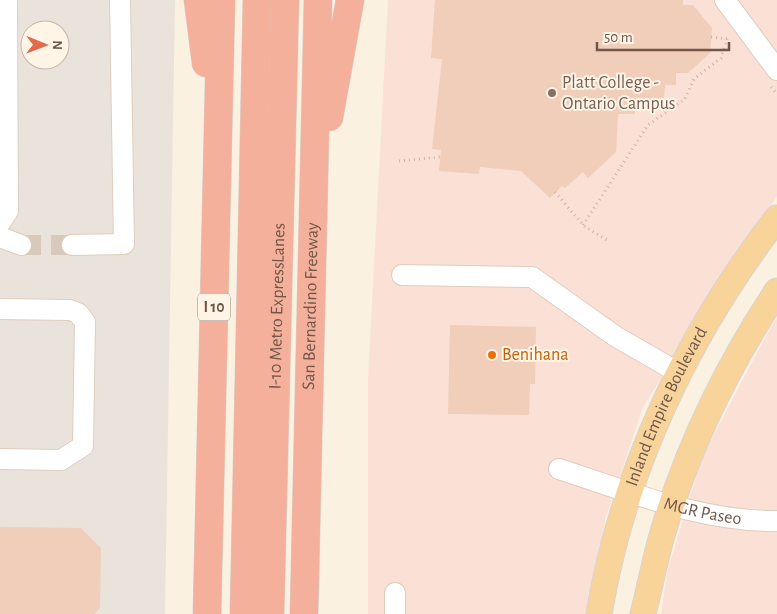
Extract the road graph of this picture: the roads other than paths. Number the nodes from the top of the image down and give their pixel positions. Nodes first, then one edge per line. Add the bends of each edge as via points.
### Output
1 (7, 0) edge
2 (120, 0) edge
3 (198, 0) edge
4 (221, 0) edge
5 (257, 0) edge
6 (284, 0) edge
7 (310, 0) edge
8 (318, 0) edge
9 (350, 0) edge
10 (725, 0) edge
11 (777, 70) edge
12 (218, 155) junction
13 (315, 195) junction
14 (777, 218) edge
15 (0, 223) edge
16 (280, 226) junction
17 (0, 237) edge
18 (21, 245) tunnel mouth
19 (72, 245) tunnel mouth
20 (402, 275) dead end
21 (777, 291) edge
22 (0, 309) edge
23 (679, 373) junction
24 (0, 459) edge
25 (559, 469) dead end
26 (630, 492) junction
27 (672, 506) junction
28 (777, 521) edge
29 (395, 593) dead end
30 (206, 614) edge
31 (244, 614) edge
32 (270, 614) edge
33 (304, 614) edge
34 (395, 614) edge
35 (599, 614) edge
36 (643, 614) edge

1 - 15 lane via 8,211
2 - 19 lane via 124,244
3 - 12 highway
4 - 12 highway, I 10
5 - 31 highway, I-10 Metro ExpressLanes
6 - 16 highway, I-10 Metro ExpressLanes
7 - 16 highway
8 - 13 highway, San Bernardino Freeway
9 - 13 highway
10 - 11 lane
12 - 30 highway, I 10
13 - 33 highway, San Bernardino Freeway
14 - 23 main road, Inland Empire Boulevard via 739,270
16 - 32 highway, I-10 Metro ExpressLanes
17 - 18 lane
20 - 23 lane via 532,277 615,336
21 - 27 main road via 743,344 705,419
22 - 24 lane via 70,310 78,313 85,322 83,446 61,460
23 - 26 main road, Inland Empire Boulevard via 655,424
25 - 26 lane, MGR Paseo
26 - 27 lane, MGR Paseo
26 - 35 main road, Inland Empire Boulevard
27 - 28 lane, MGR Paseo via 746,521
27 - 36 main road
29 - 34 lane

